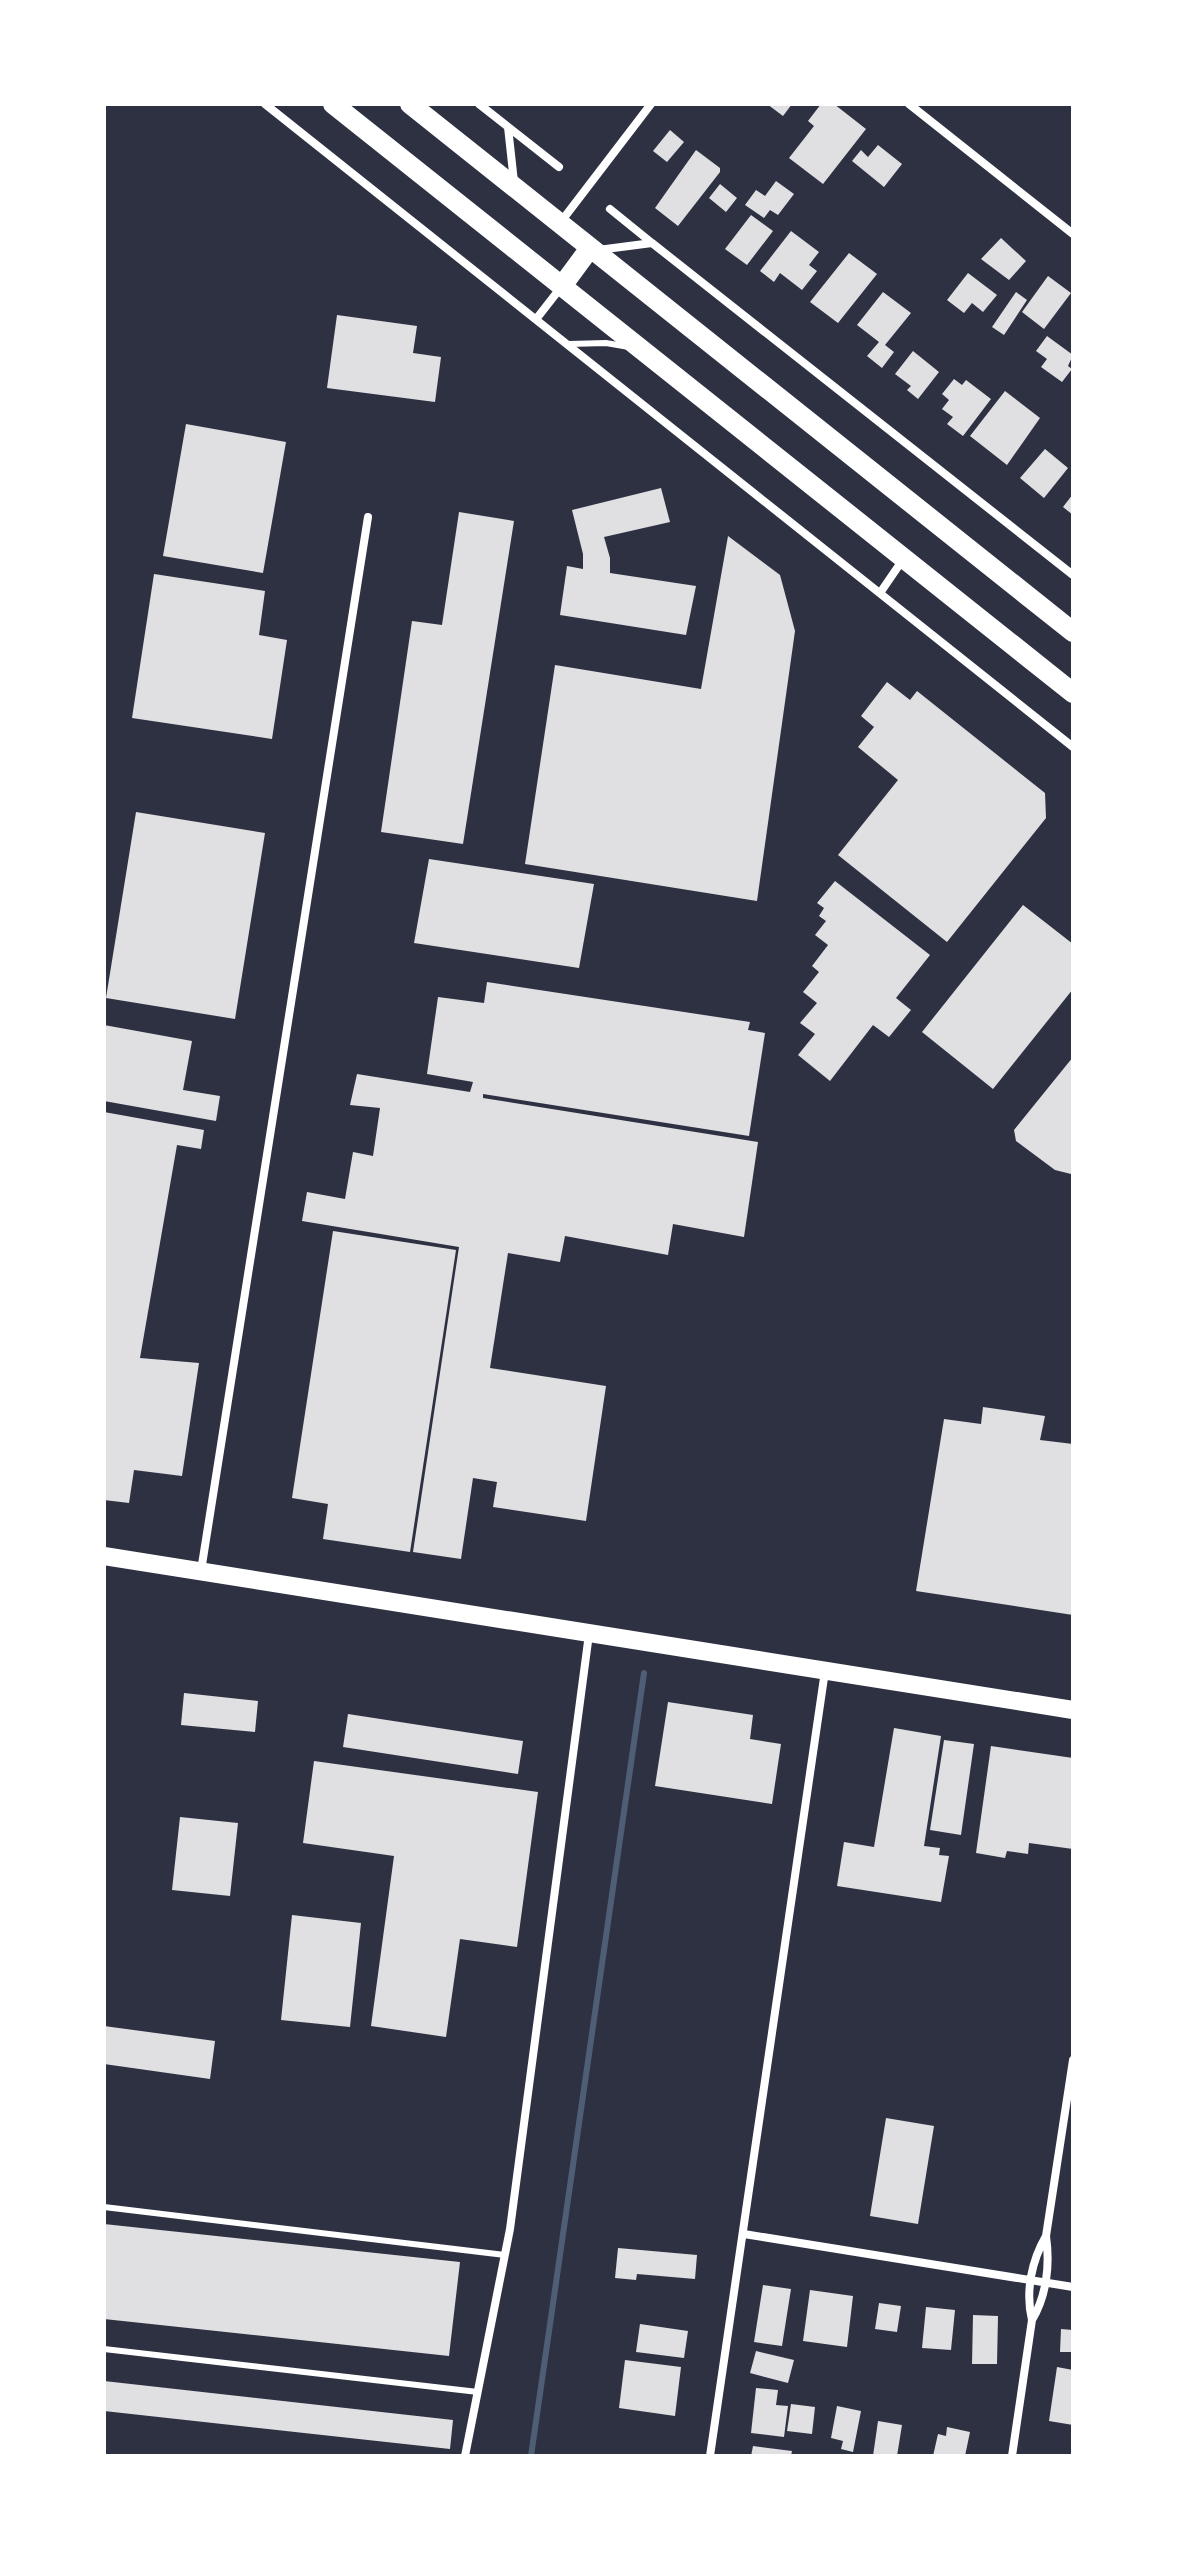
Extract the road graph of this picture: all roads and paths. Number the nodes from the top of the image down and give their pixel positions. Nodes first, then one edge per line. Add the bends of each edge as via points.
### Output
1 (265, 104) edge
2 (333, 104) edge
3 (410, 104) edge
4 (479, 104) edge
5 (651, 104) edge
6 (909, 104) edge
7 (508, 127) junction
8 (559, 167) dead end
9 (515, 188) junction
10 (610, 209) dead end
11 (560, 223) junction
12 (1073, 234) edge
13 (652, 243) junction
14 (592, 249) junction
15 (562, 286) junction
16 (537, 318) junction
17 (569, 344) junction
18 (647, 353) junction
19 (368, 517) dead end
20 (904, 558) junction
21 (1073, 575) edge
22 (880, 593) junction
23 (1073, 632) edge
24 (1073, 693) edge
25 (1073, 747) edge
26 (104, 1556) edge
27 (201, 1571) junction
28 (589, 1633) junction
29 (825, 1671) junction
30 (1073, 1710) edge
31 (1073, 2060) edge
32 (104, 2207) edge
33 (744, 2234) junction
34 (1046, 2236) junction
35 (505, 2255) junction
36 (1031, 2280) junction
37 (1045, 2282) junction
38 (1073, 2287) edge
39 (1032, 2320) junction
40 (104, 2349) edge
41 (478, 2392) junction
42 (465, 2456) edge
43 (710, 2456) edge
44 (1012, 2456) edge

1 - 16 street
2 - 15 highway
3 - 9 highway
4 - 7 street
5 - 11 street
6 - 12 street
7 - 8 street
7 - 9 street
9 - 11 highway
10 - 13 street
11 - 14 highway
13 - 14 street
13 - 21 street
14 - 15 highway
14 - 23 highway
15 - 16 street
15 - 18 highway
16 - 17 street
17 - 18 lane via 606,343
17 - 22 street
18 - 20 highway
19 - 27 street
20 - 22 street
20 - 24 highway
22 - 25 street
26 - 27 main road
27 - 28 main road
28 - 29 main road
28 - 35 street
29 - 30 main road
29 - 33 street
31 - 34 street
32 - 35 lane
33 - 36 street
33 - 43 street
34 - 36 street
34 - 37 street
35 - 41 street
36 - 37 street
36 - 39 street
37 - 38 street
37 - 39 street
39 - 44 street
40 - 41 lane
41 - 42 street

